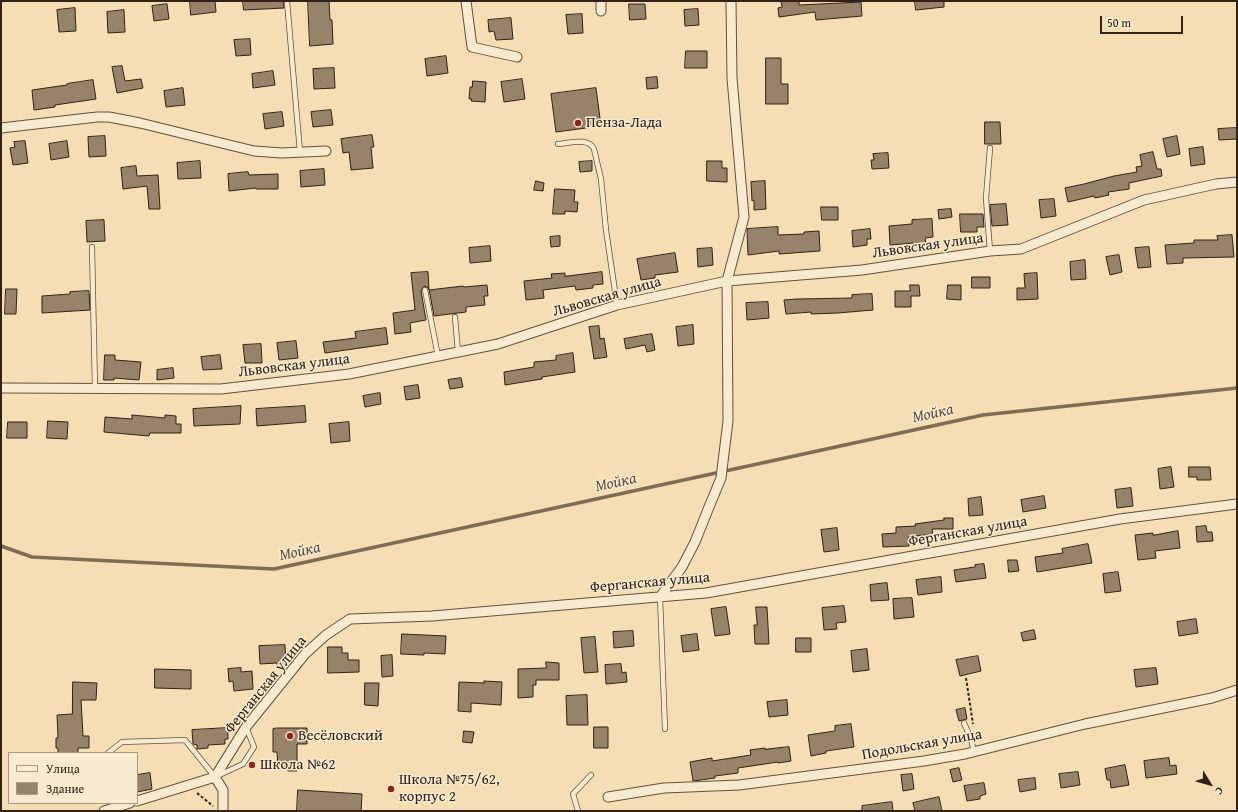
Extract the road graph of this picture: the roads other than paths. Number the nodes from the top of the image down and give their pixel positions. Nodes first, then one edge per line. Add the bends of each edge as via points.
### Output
1 (287, 1) edge
2 (466, 1) edge
3 (600, 1) edge
4 (731, 1) edge
5 (601, 11) dead end
6 (517, 57) dead end
7 (1, 128) edge
8 (558, 144) dead end
9 (990, 148) dead end
10 (326, 151) dead end
11 (300, 152) junction
12 (1237, 182) edge
13 (92, 247) dead end
14 (990, 251) junction
15 (727, 281) junction
16 (425, 290) dead end
17 (618, 305) junction
18 (454, 317) dead end
19 (458, 352) junction
20 (438, 356) junction
21 (1, 388) edge
22 (95, 389) junction
23 (1237, 504) edge
24 (660, 597) junction
25 (1237, 690) edge
26 (964, 722) dead end
27 (246, 727) junction
28 (666, 729) dead end
29 (109, 752) edge
30 (974, 752) junction
31 (591, 775) dead end
32 (215, 777) junction
33 (608, 797) dead end
34 (138, 801) edge
35 (117, 805) edge
36 (104, 811) edge
37 (223, 811) edge
38 (578, 811) edge

1 - 11 lane
2 - 6 street via 472,47
3 - 5 street
4 - 15 street via 732,78 744,217
7 - 11 street via 109,117 254,150
8 - 17 lane via 585,141 594,149 601,179
9 - 14 lane via 986,198
10 - 11 street
12 - 14 street, Львовская улица via 1216,184 1144,200 1021,249
13 - 22 lane
14 - 15 street, Львовская улица via 862,270
15 - 17 street, Львовская улица
15 - 24 street via 728,421 721,478 695,542 682,567
16 - 20 lane
17 - 19 street, Львовская улица via 498,344
18 - 19 lane
19 - 20 street, Львовская улица
20 - 22 street, Львовская улица via 350,374 221,388
21 - 22 street, Львовская улица
23 - 24 street, Ферганская улица via 1120,519 706,593
24 - 27 street, Ферганская улица via 432,616 350,619 326,634 305,654
24 - 28 lane
25 - 30 street, Подольская улица via 1212,698 1085,724
26 - 30 lane
27 - 32 street, Ферганская улица
27 - 32 lane via 254,747 243,764
29 - 32 lane via 122,742 185,740
30 - 33 street, Подольская улица via 739,785 664,788
31 - 38 lane via 573,794
32 - 34 street
32 - 37 street via 223,790
35 - 36 street

